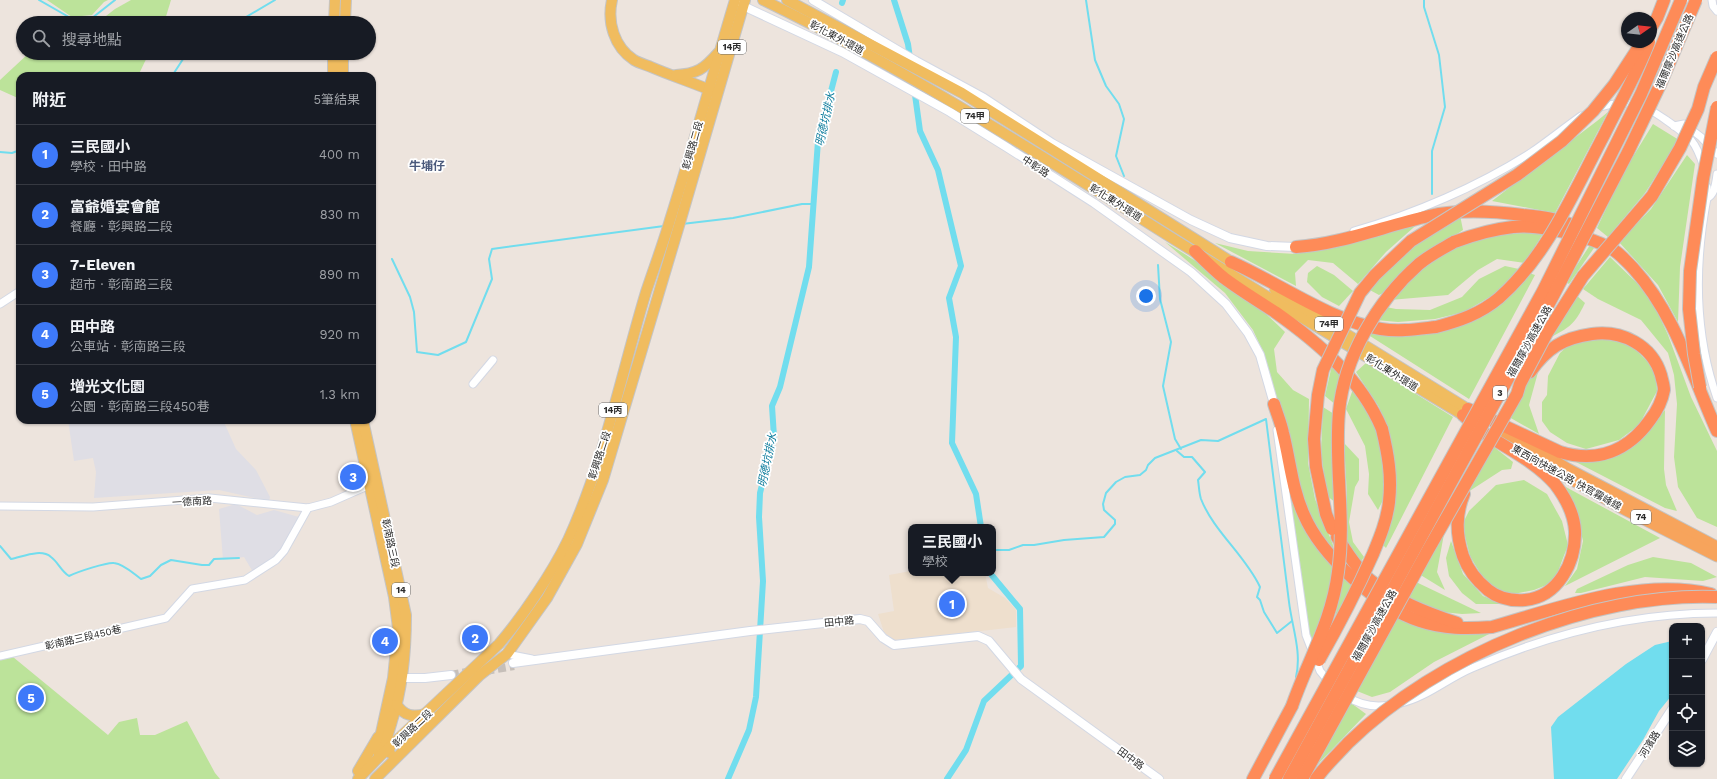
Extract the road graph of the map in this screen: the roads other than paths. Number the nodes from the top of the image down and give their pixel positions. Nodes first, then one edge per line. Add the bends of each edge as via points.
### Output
1 (335, 0) edge
2 (346, 0) edge
3 (612, 0) edge
4 (763, 0) edge
5 (813, 0) edge
6 (1664, 0) edge
7 (1681, 0) edge
8 (1696, 0) edge
9 (1712, 0) edge
10 (790, 1) edge
11 (738, 2) edge
12 (1717, 11) edge
13 (334, 16) edge
14 (345, 16) edge
15 (1657, 16) edge
16 (1638, 48) edge
17 (1646, 48) edge
18 (719, 51) junction
19 (1717, 57) edge
20 (334, 60) edge
21 (344, 60) edge
22 (333, 72) edge
23 (343, 72) edge
24 (669, 75) junction
25 (709, 89) junction
26 (719, 93) junction
27 (1717, 107) edge
28 (1674, 126) junction
29 (1717, 154) edge
30 (1717, 174) edge
31 (1707, 198) junction
32 (1296, 247) junction
33 (1615, 251) junction
34 (1195, 252) junction
35 (1231, 262) junction
36 (16, 294) edge
37 (0, 304) edge
38 (493, 360) dead end
39 (473, 384) dead end
40 (1700, 387) junction
41 (1517, 394) junction
42 (1717, 398) edge
43 (1274, 404) junction
44 (1465, 412) junction
45 (356, 424) edge
46 (364, 424) edge
47 (1717, 431) edge
48 (1476, 466) junction
49 (1567, 473) junction
50 (373, 483) junction
51 (0, 506) edge
52 (308, 508) junction
53 (1717, 547) edge
54 (1717, 556) edge
55 (1717, 597) edge
56 (1717, 613) edge
57 (1475, 628) junction
58 (1717, 632) edge
59 (507, 654) junction
60 (0, 656) edge
61 (1703, 659) edge
62 (538, 660) junction
63 (513, 665) tunnel mouth
64 (451, 676) tunnel mouth
65 (398, 678) junction
66 (397, 705) junction
67 (1292, 706) junction
68 (425, 714) junction
69 (1669, 714) edge
70 (382, 729) junction
71 (388, 750) junction
72 (379, 757) junction
73 (395, 760) junction
74 (354, 779) edge
75 (358, 779) edge
76 (375, 779) edge
77 (1159, 779) edge
78 (1253, 779) edge
79 (1275, 779) edge
80 (1289, 779) edge
81 (1302, 779) edge
82 (1316, 779) edge
83 (1626, 779) edge

1 - 13 main road
2 - 14 main road
3 - 24 main road via 609,11 614,38 622,49 634,60
4 - 34 main road, 彰化東外環道 / 74甲 via 898,70 1014,138
5 - 32 street via 984,98 1052,143 1212,230 1246,242 1273,247
6 - 15 highway
7 - 79 highway, 福爾摩沙高速公路 / 3, bridge via 1642,94 1543,291
8 - 80 highway, 福爾摩沙高速公路 / 3, bridge via 1641,125 1553,296
9 - 12 street
10 - 35 main road, 彰化東外環道 / 74甲 via 962,93
11 - 18 main road, 彰興路二段 / 14丙
11 - 26 main road, 彰興路二段 / 14丙
11 - 43 street, 中彰路 via 842,52 908,88 1094,203 1184,268 1211,289 1240,320 1255,344 1265,368
16 - 57 highway, bridge via 1593,111 1562,141 1517,175 1410,241 1375,275 1360,293 1323,370 1314,439 1316,467 1326,514 1332,529 1355,563 1368,578 1384,590 1436,616
17 - 35 highway, bridge via 1578,185 1538,254 1512,286 1479,312 1436,327 1408,331 1382,329 1356,323 1324,310
18 - 24 main road via 698,72
18 - 25 main road, 彰興路二段 / 14丙
19 - 41 highway, bridge via 1680,148 1652,196 1579,282 1547,333
20 - 22 main road
21 - 23 main road
24 - 25 main road
25 - 26 main road
25 - 68 main road, 彰興路二段 / 14丙 via 594,472 568,541 511,630
26 - 59 main road, 彰興路二段 / 14丙 via 603,480 577,544 547,598
27 - 40 highway, bridge via 1703,179 1690,271 1689,309
28 - 29 street via 1684,124
28 - 31 street via 1690,140 1698,152 1706,174
28 - 32 street via 1640,105 1626,103 1603,106 1584,114 1531,152 1458,191 1372,225
30 - 31 street via 1714,189
31 - 42 street via 1698,276 1698,306 1703,351
32 - 33 highway via 1329,243 1431,215 1472,211 1508,213 1559,221 1582,229
33 - 40 highway, bridge via 1653,293 1669,319
33 - 67 highway, bridge via 1581,236 1530,227 1499,229 1454,242 1419,264 1398,284 1372,320 1360,342 1342,389 1339,413 1341,546 1338,573 1327,621
34 - 44 main road, 彰化東外環道 / 74甲
34 - 67 highway, bridge via 1224,278 1276,313 1336,362 1356,384 1375,413 1388,451 1391,472 1386,517 1362,579
35 - 44 main road, 彰化東外環道 / 74甲
36 - 37 street
38 - 39 street
40 - 47 highway
41 - 44 highway, bridge via 1530,371 1552,347 1580,336 1597,333 1632,339 1644,348 1659,368 1664,388 1662,400 1647,425 1634,439 1622,448 1591,456 1574,456 1560,452
41 - 48 highway, bridge
43 - 56 street via 1306,635 1320,671 1332,686 1353,700 1366,705 1383,706 1413,700 1471,668 1555,637 1624,621 1665,615
43 - 57 highway via 1304,516 1330,556 1361,587 1403,615 1439,626
44 - 48 highway, bridge via 1480,430 1544,472 1567,502 1575,530 1574,546 1562,578 1540,596 1517,601 1504,599 1480,583 1465,561 1460,547 1457,515
44 - 49 highway, 東西向快速公路 快官霧峰線 / 74
45 - 50 main road, 彰南路三段 / 14 via 367,479
46 - 50 main road, 彰南路三段 / 14
48 - 81 highway, bridge
49 - 53 highway, 東西向快速公路 快官霧峰線 / 74
49 - 54 highway, 東西向快速公路 快官霧峰線 / 74
50 - 52 street, 一德南路 via 325,504
50 - 65 main road, 彰南路三段 / 14 via 398,628
51 - 52 street, 一德南路 via 93,507 210,498
52 - 60 street, 彰南路三段450巷 via 276,560 244,580 192,589 166,618
55 - 57 highway via 1680,589 1647,590 1588,600 1492,627
55 - 82 highway, bridge via 1674,597 1635,602 1547,624 1519,635 1432,677 1390,706 1363,728 1326,765
58 - 61 street
59 - 62 street, 田中路
59 - 73 main road, 彰興路二段 / 14丙 via 480,676
62 - 63 street
62 - 77 street, 田中路 via 860,619 868,621 883,638 894,645 978,636 989,640 1028,685
64 - 65 street
65 - 66 main road, 彰南路三段 / 14
65 - 70 main road, 彰南路三段 / 14
66 - 68 main road via 402,712 414,717
66 - 71 main road, 彰南路三段 / 14 via 386,742
67 - 78 highway
68 - 71 main road, 彰興路二段 / 14丙
69 - 83 street, 河濱路
70 - 72 main road, 彰南路三段 / 14
70 - 74 main road
71 - 72 main road, 彰興路二段 / 14丙
71 - 73 main road
72 - 73 main road
72 - 75 main road
73 - 76 main road

